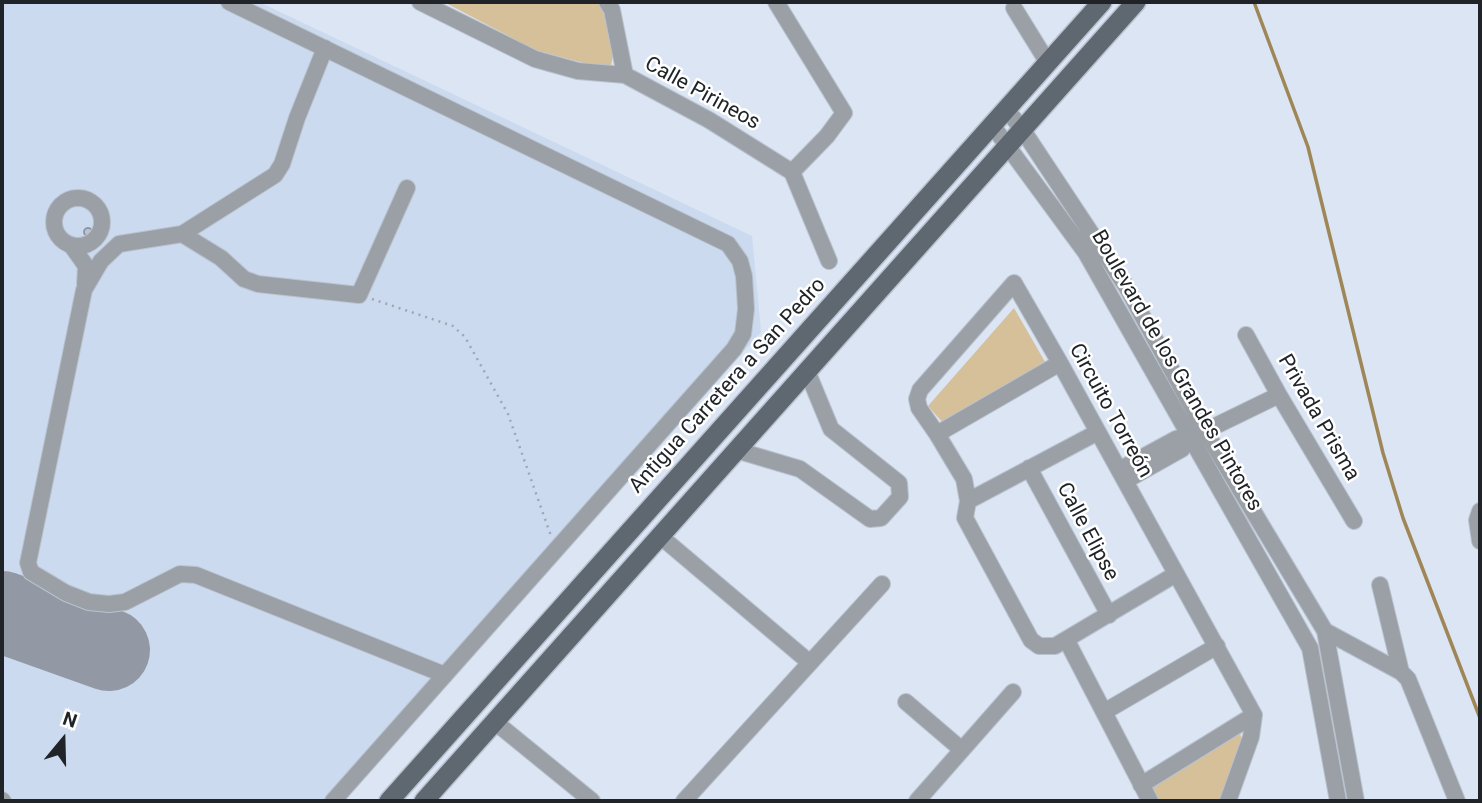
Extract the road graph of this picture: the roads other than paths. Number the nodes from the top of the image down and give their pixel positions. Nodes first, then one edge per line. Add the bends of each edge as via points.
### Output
1 (229, 2) edge
2 (420, 2) edge
3 (607, 2) edge
4 (776, 2) edge
5 (1102, 2) edge
6 (1136, 2) edge
7 (1014, 8) dead end
8 (325, 48) junction
9 (1048, 64) junction
10 (625, 75) junction
11 (1007, 110) junction
12 (992, 125) junction
13 (1022, 129) junction
14 (1009, 145) junction
15 (792, 172) junction
16 (407, 188) dead end
17 (99, 231) junction
18 (182, 234) junction
19 (119, 244) junction
20 (71, 245) junction
21 (101, 261) junction
22 (828, 261) dead end
23 (84, 290) junction
24 (1247, 335) dead end
25 (1060, 363) junction
26 (807, 372) junction
27 (1279, 395) junction
28 (1098, 432) junction
29 (937, 433) junction
30 (1198, 433) junction
31 (736, 450) junction
32 (1029, 468) junction
33 (1122, 476) junction
34 (968, 501) junction
35 (1480, 511) edge
36 (1354, 521) dead end
37 (660, 536) junction
38 (1480, 538) edge
39 (1176, 574) junction
40 (882, 584) dead end
41 (1380, 585) dead end
42 (1109, 615) junction
43 (1325, 631) junction
44 (1067, 641) junction
45 (1217, 646) junction
46 (1310, 648) junction
47 (809, 662) junction
48 (1401, 672) junction
49 (445, 675) junction
50 (1013, 692) dead end
51 (906, 702) dead end
52 (1104, 712) junction
53 (1254, 715) junction
54 (495, 722) junction
55 (962, 750) junction
56 (1141, 785) junction
57 (333, 801) edge
58 (389, 801) edge
59 (424, 801) edge
60 (592, 801) edge
61 (684, 801) edge
62 (916, 801) edge
63 (1150, 801) edge
64 (1228, 801) edge
65 (1338, 801) edge
66 (1356, 801) edge
67 (1457, 801) edge

1 - 8 street
2 - 10 street, Calle Pirineos via 535,59 578,71
3 - 10 street
4 - 15 street via 844,113
5 - 9 main road, Antigua Carretera a San Pedro
6 - 13 main road
7 - 9 street
8 - 18 street via 275,175
8 - 49 street via 728,244 744,276 743,334 734,349
9 - 11 main road, Antigua Carretera a San Pedro
10 - 15 street, Calle Pirineos
11 - 12 main road, Antigua Carretera a San Pedro
11 - 13 street, Boulevard de los Grandes Pintores
12 - 14 street, Boulevard de los Grandes Pintores
12 - 58 main road, Antigua Carretera a San Pedro
13 - 14 main road
13 - 30 street, Boulevard de los Grandes Pintores via 1126,286
14 - 26 main road
14 - 30 street, Boulevard de los Grandes Pintores via 1086,253
15 - 22 street
16 - 18 street via 359,295 258,284 244,279
17 - 19 street
17 - 20 street via 86,244
17 - 20 street via 100,213 90,202 83,198 67,201 60,205 54,220 59,236
17 - 21 street
18 - 19 street
19 - 21 street
20 - 23 street via 86,266
21 - 23 street
23 - 49 street via 28,554 31,572 66,593 110,604 125,602 180,575 196,576
24 - 27 street, Privada Prisma
25 - 28 street, Circuito Torreón
25 - 29 street
25 - 29 street, Circuito Torreón via 1014,283 920,390 919,408
26 - 31 main road
26 - 31 street via 831,429 899,483 900,497 881,518 870,519 800,469
27 - 30 street
27 - 36 street, Privada Prisma
28 - 32 street
28 - 33 street, Circuito Torreón
29 - 34 street, Circuito Torreón via 964,479
30 - 33 street via 1182,449
30 - 43 street, Boulevard de los Grandes Pintores
30 - 46 street, Boulevard de los Grandes Pintores
31 - 37 main road
32 - 34 street
32 - 42 street, Calle Elipse
33 - 39 street, Circuito Torreón
34 - 44 street via 965,518 1031,640 1039,646
35 - 38 street
37 - 47 street
37 - 54 main road
39 - 42 street
39 - 45 street, Circuito Torreón
40 - 47 street
41 - 48 street
42 - 44 street
43 - 46 street
43 - 48 street
43 - 66 street, Boulevard de los Grandes Pintores
44 - 52 street
45 - 52 street
45 - 53 street, Circuito Torreón
46 - 65 street, Boulevard de los Grandes Pintores
47 - 61 street
48 - 67 street via 1416,694
49 - 57 street
50 - 55 street
51 - 55 street
52 - 56 street
53 - 56 street
53 - 64 street
54 - 59 main road
54 - 60 street
55 - 62 street
56 - 63 street

